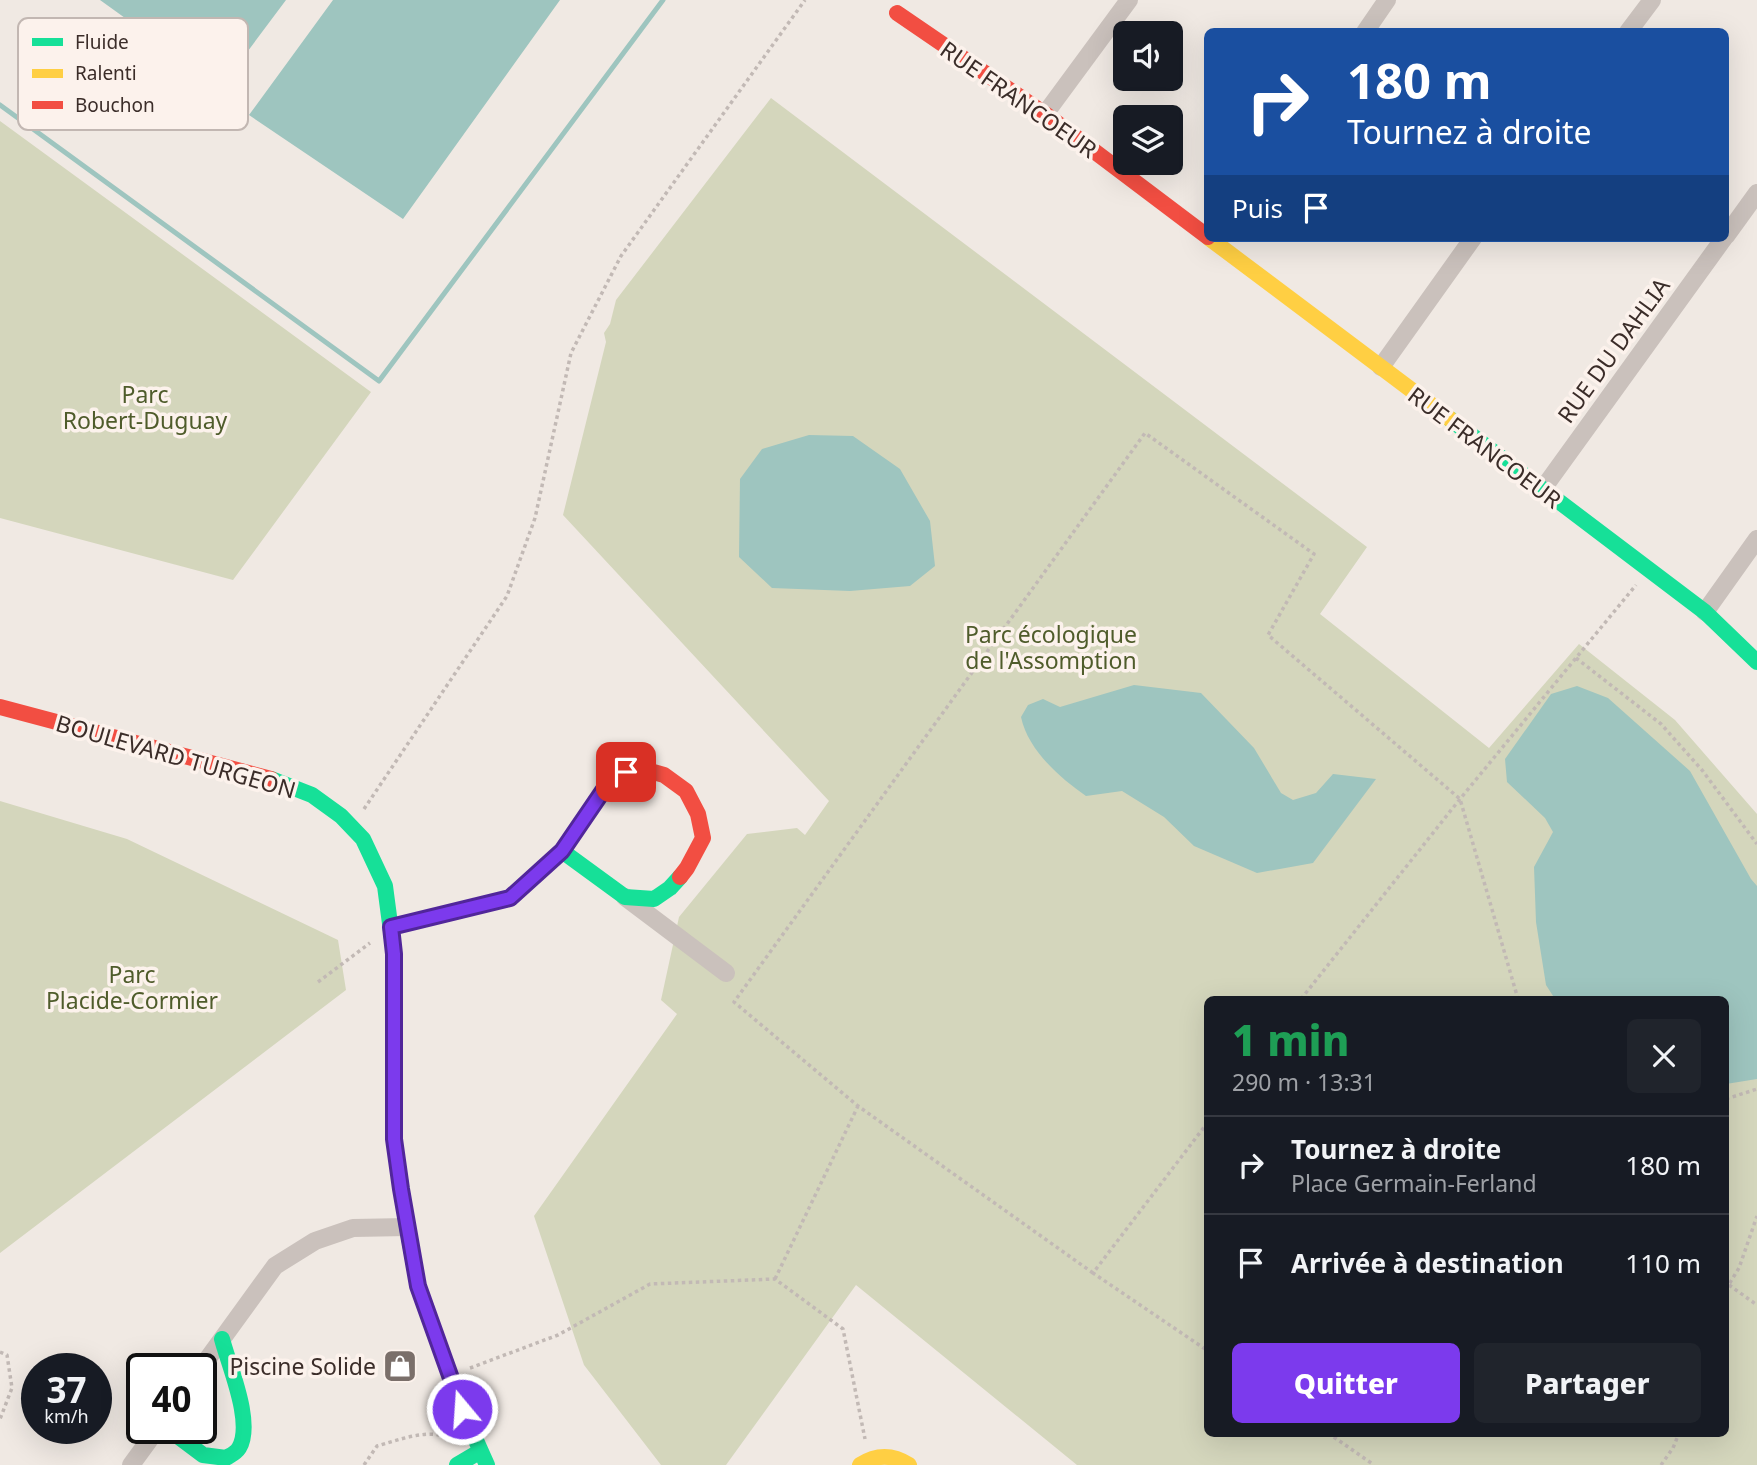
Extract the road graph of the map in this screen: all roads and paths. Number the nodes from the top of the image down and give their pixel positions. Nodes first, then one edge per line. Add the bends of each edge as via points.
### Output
1 (805, 0) edge
2 (1129, 0) edge
3 (1387, 0) edge
4 (1652, 0) edge
5 (897, 13) dead end
6 (1368, 28) edge
7 (1631, 28) edge
8 (1045, 114) junction
9 (1757, 192) edge
10 (1729, 231) edge
11 (1204, 234) edge
12 (1215, 242) edge
13 (1470, 242) edge
14 (1721, 242) edge
15 (1381, 367) junction
16 (1542, 490) junction
17 (1757, 539) edge
18 (1648, 570) junction
19 (1705, 612) junction
20 (1576, 658) junction
21 (1757, 662) edge
22 (0, 707) edge
23 (1460, 799) junction
24 (352, 827) junction
25 (1757, 844) edge
26 (562, 851) junction
27 (625, 897) junction
28 (391, 927) junction
29 (726, 973) dead end
30 (318, 982) dead end
31 (1306, 996) edge
32 (1517, 996) edge
33 (1757, 1089) edge
34 (1729, 1098) edge
35 (858, 1107) junction
36 (1204, 1127) edge
37 (1757, 1216) edge
38 (407, 1227) junction
39 (1093, 1273) junction
40 (775, 1279) junction
41 (1729, 1284) edge
42 (1729, 1288) edge
43 (1757, 1305) edge
44 (222, 1339) junction
45 (1204, 1349) edge
46 (0, 1352) edge
47 (212, 1353) edge
48 (451, 1375) junction
49 (0, 1419) edge
50 (1334, 1437) edge
51 (1678, 1437) edge
52 (146, 1444) edge
53 (188, 1444) edge
54 (483, 1459) edge
55 (866, 1462) edge
56 (131, 1465) edge
57 (457, 1465) edge
58 (909, 1465) edge
59 (1374, 1465) edge
60 (1661, 1465) edge

1 - 24 path via 621,256 571,352 535,519 507,596
2 - 8 street
3 - 6 street
4 - 7 street
5 - 8 street, RUE FRANCOEUR
8 - 11 street, RUE FRANCOEUR
9 - 10 street, RUE DU DAHLIA
12 - 15 street, RUE FRANCOEUR
13 - 15 street
14 - 16 street, RUE DU DAHLIA
15 - 16 street, RUE FRANCOEUR
16 - 18 street, RUE FRANCOEUR
17 - 19 street
18 - 19 street, RUE FRANCOEUR
18 - 20 path
19 - 21 street, RUE FRANCOEUR
20 - 23 path
20 - 25 path via 1661,724
22 - 24 street, BOULEVARD TURGEON via 270,779 312,795
23 - 31 path
23 - 32 path
23 - 35 path via 1268,635 1314,554 1145,433 734,1002
24 - 28 street, BOULEVARD TURGEON via 363,839 385,886
26 - 27 street
26 - 27 street via 607,785 626,772 643,769 664,775 686,791 703,838 687,868 654,899
26 - 28 street via 510,898
27 - 29 street
28 - 30 path
28 - 38 street, BOULEVARD TURGEON via 394,1139
33 - 34 path
35 - 39 path
35 - 40 path
36 - 39 path
37 - 41 path
38 - 44 street via 353,1228 315,1241 275,1266
38 - 48 street, BOULEVARD TURGEON via 418,1286
39 - 45 path
40 - 48 path via 650,1284 558,1335
40 - 55 path via 843,1329 866,1441
42 - 43 path
44 - 47 street
44 - 53 street via 244,1434 238,1451 226,1458 203,1455
46 - 49 path via 7,1355 12,1388
48 - 54 street, BOULEVARD TURGEON
50 - 59 path
51 - 60 path
52 - 56 street
54 - 57 street
55 - 58 street via 879,1455 900,1458

